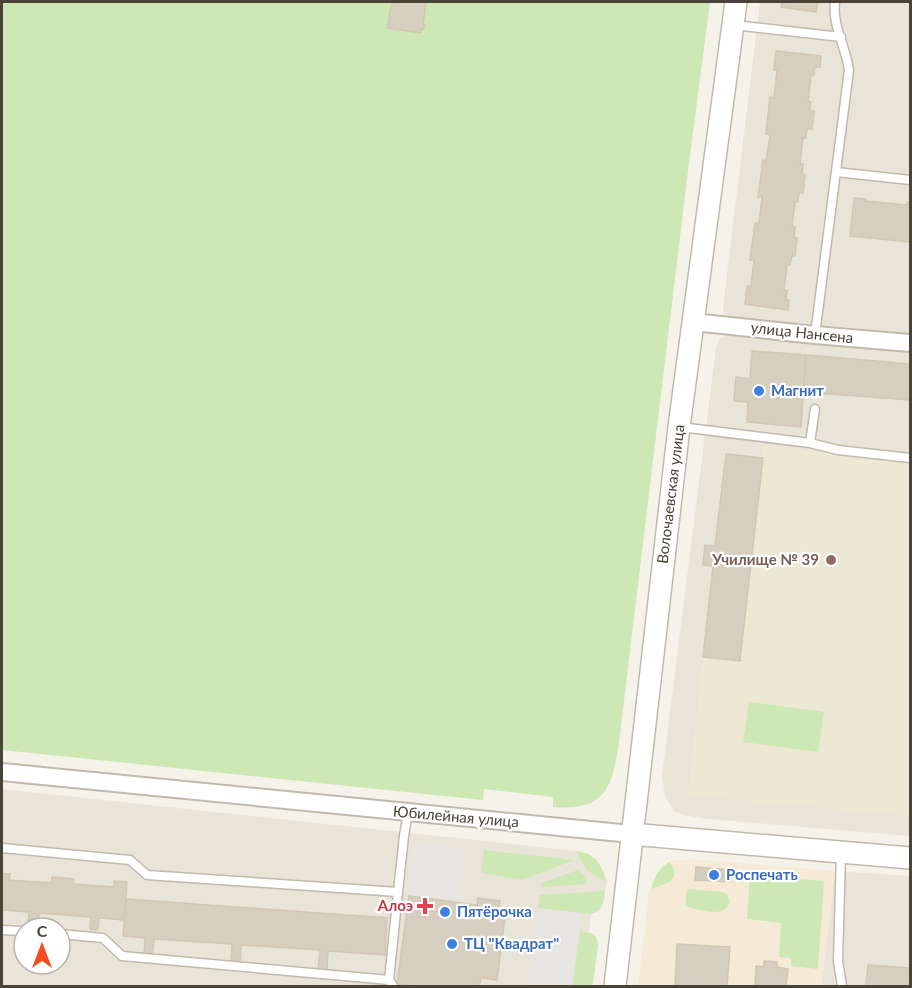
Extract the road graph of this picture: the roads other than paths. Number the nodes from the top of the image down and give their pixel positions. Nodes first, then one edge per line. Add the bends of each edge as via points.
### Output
1 (736, 2) edge
2 (835, 2) edge
3 (733, 24) junction
4 (841, 37) junction
5 (836, 172) junction
6 (910, 180) edge
7 (693, 322) junction
8 (815, 335) junction
9 (910, 343) edge
10 (815, 409) dead end
11 (679, 427) junction
12 (810, 443) junction
13 (910, 458) edge
14 (2, 772) edge
15 (408, 812) junction
16 (631, 834) junction
17 (2, 848) edge
18 (841, 851) junction
19 (910, 858) edge
20 (398, 892) junction
21 (72, 935) edge
22 (391, 984) edge
23 (615, 987) edge
24 (842, 987) edge

1 - 3 street, Волочаевская улица
2 - 4 lane
3 - 4 lane
3 - 7 street, Волочаевская улица
4 - 5 lane via 849,70
5 - 6 lane
5 - 8 lane
7 - 8 street, улица Нансена
7 - 11 street, Волочаевская улица
8 - 9 street, улица Нансена
10 - 12 lane
11 - 12 lane
11 - 16 street, Волочаевская улица
12 - 13 lane
14 - 15 street, Юбилейная улица
15 - 16 street, Юбилейная улица
15 - 20 lane
16 - 18 street, Юбилейная улица
16 - 23 street, Волочаевская улица
17 - 20 lane via 130,860 147,875
18 - 19 street, Юбилейная улица
18 - 24 lane via 838,961
20 - 22 lane
21 - 22 lane via 103,938 122,956

